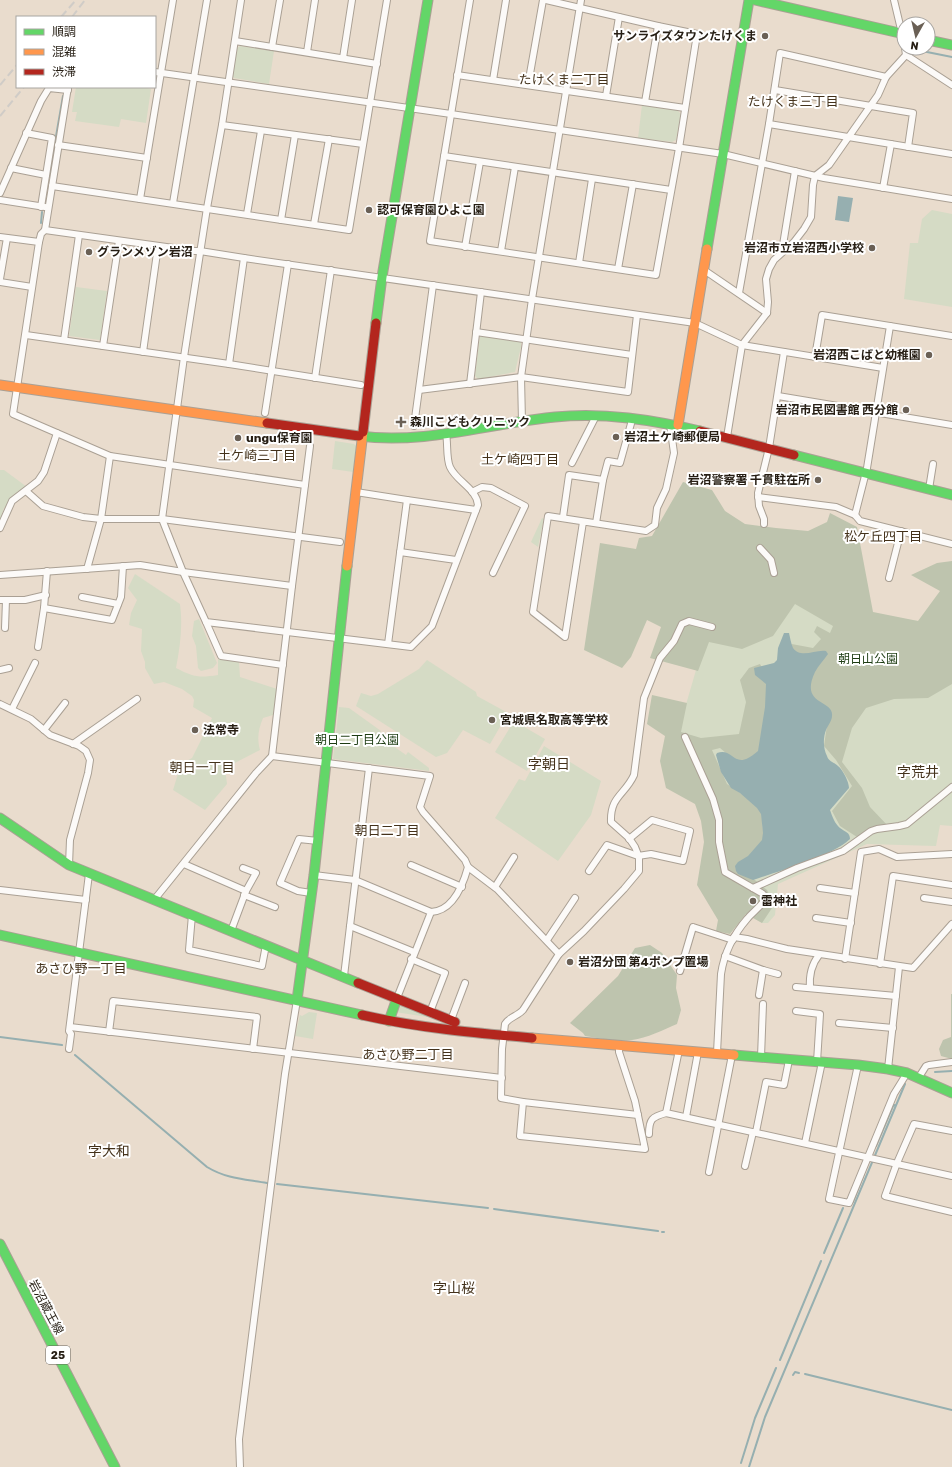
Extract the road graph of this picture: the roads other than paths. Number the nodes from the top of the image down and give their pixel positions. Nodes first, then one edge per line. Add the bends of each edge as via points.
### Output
1 (173, 0) edge
2 (207, 0) edge
3 (241, 0) edge
4 (280, 0) edge
5 (315, 0) edge
6 (352, 0) edge
7 (387, 0) edge
8 (428, 0) edge
9 (470, 0) edge
10 (506, 0) edge
11 (542, 0) edge
12 (546, 0) edge
13 (581, 0) edge
14 (749, 0) edge
15 (755, 0) edge
16 (894, 0) edge
17 (580, 8) junction
18 (898, 16) edge
19 (620, 17) junction
20 (658, 26) junction
21 (896, 34) edge
22 (235, 41) junction
23 (936, 42) edge
24 (952, 45) edge
25 (272, 47) junction
26 (307, 52) junction
27 (905, 56) edge
28 (908, 56) edge
29 (343, 58) junction
30 (377, 64) junction
31 (158, 72) edge
32 (457, 75) junction
33 (886, 77) junction
34 (194, 78) junction
35 (493, 80) junction
36 (228, 83) junction
37 (528, 85) junction
38 (952, 85) edge
39 (156, 88) edge
40 (156, 88) edge
41 (68, 89) edge
42 (775, 90) junction
43 (566, 91) junction
44 (606, 96) junction
45 (370, 102) junction
46 (645, 102) junction
47 (871, 106) junction
48 (410, 108) junction
49 (685, 108) junction
50 (451, 114) junction
51 (769, 124) junction
52 (222, 125) junction
53 (559, 130) junction
54 (261, 131) junction
55 (26, 133) junction
56 (295, 135) junction
57 (849, 137) junction
58 (329, 139) junction
59 (363, 144) junction
60 (891, 144) junction
61 (58, 145) junction
62 (908, 147) junction
63 (679, 148) junction
64 (723, 154) junction
65 (952, 154) edge
66 (444, 156) junction
67 (147, 158) junction
68 (480, 162) junction
69 (762, 162) junction
70 (515, 167) junction
71 (10, 168) junction
72 (795, 171) junction
73 (553, 172) junction
74 (46, 175) junction
75 (815, 176) junction
76 (592, 179) junction
77 (633, 184) junction
78 (52, 186) junction
79 (883, 188) junction
80 (671, 190) junction
81 (0, 193) edge
82 (140, 199) junction
83 (952, 199) edge
84 (0, 200) edge
85 (173, 203) junction
86 (41, 207) junction
87 (48, 208) junction
88 (207, 208) junction
89 (247, 214) junction
90 (281, 220) junction
91 (314, 224) junction
92 (45, 230) junction
93 (78, 235) junction
94 (0, 237) edge
95 (7, 238) junction
96 (119, 241) junction
97 (39, 242) junction
98 (158, 246) junction
99 (466, 247) junction
100 (200, 250) junction
101 (501, 251) junction
102 (782, 251) junction
103 (538, 257) junction
104 (244, 258) junction
105 (579, 263) junction
106 (288, 264) junction
107 (618, 269) junction
108 (331, 270) junction
109 (704, 270) junction
110 (382, 277) junction
111 (0, 280) edge
112 (433, 285) junction
113 (32, 287) junction
114 (481, 292) junction
115 (739, 293) junction
116 (532, 299) junction
117 (767, 313) junction
118 (637, 315) junction
119 (695, 323) junction
120 (890, 326) junction
121 (476, 332) junction
122 (26, 335) junction
123 (952, 336) edge
124 (526, 339) junction
125 (64, 340) junction
126 (742, 345) junction
127 (103, 346) junction
128 (143, 352) junction
129 (784, 352) junction
130 (632, 355) junction
131 (815, 356) junction
132 (184, 357) junction
133 (229, 364) junction
134 (883, 368) junction
135 (272, 370) junction
136 (521, 377) junction
137 (315, 378) junction
138 (470, 384) junction
139 (0, 385) edge
140 (361, 385) dead end
141 (18, 388) junction
142 (419, 390) junction
143 (778, 396) junction
144 (176, 411) junction
145 (877, 412) junction
146 (265, 413) dead end
147 (596, 416) junction
148 (632, 420) junction
149 (522, 422) junction
150 (674, 425) junction
151 (952, 425) edge
152 (414, 426) dead end
153 (57, 433) junction
154 (446, 433) junction
155 (363, 437) junction
156 (727, 438) junction
157 (310, 446) dead end
158 (769, 448) junction
159 (110, 456) junction
160 (572, 463) dead end
161 (933, 464) dead end
162 (169, 465) junction
163 (866, 472) junction
164 (603, 480) junction
165 (305, 485) junction
166 (929, 489) junction
167 (26, 491) junction
168 (356, 492) junction
169 (472, 492) junction
170 (952, 495) edge
171 (758, 497) junction
172 (407, 500) junction
173 (476, 510) junction
174 (855, 515) junction
175 (563, 517) junction
176 (101, 519) junction
177 (162, 519) junction
178 (583, 522) junction
179 (596, 523) junction
180 (764, 524) dead end
181 (0, 528) edge
182 (901, 532) junction
183 (299, 536) junction
184 (340, 542) dead end
185 (952, 544) edge
186 (760, 548) dead end
187 (400, 552) junction
188 (456, 560) junction
189 (123, 566) junction
190 (87, 569) junction
191 (47, 571) junction
192 (183, 572) junction
193 (492, 573) dead end
194 (774, 573) dead end
195 (0, 575) edge
196 (889, 578) dead end
197 (292, 586) junction
198 (46, 595) junction
199 (82, 597) dead end
200 (3, 600) edge
201 (118, 604) junction
202 (44, 608) junction
203 (206, 622) junction
204 (712, 627) dead end
205 (5, 628) dead end
206 (287, 632) junction
207 (338, 638) junction
208 (388, 644) junction
209 (38, 647) dead end
210 (35, 663) dead end
211 (284, 665) junction
212 (9, 668) dead end
213 (0, 670) edge
214 (137, 699) dead end
215 (65, 703) dead end
216 (0, 704) edge
217 (12, 709) junction
218 (44, 730) junction
219 (685, 737) dead end
220 (73, 744) junction
221 (272, 756) junction
222 (327, 763) junction
223 (369, 768) junction
224 (952, 787) edge
225 (0, 818) edge
226 (629, 838) junction
227 (318, 841) junction
228 (952, 854) edge
229 (638, 856) junction
230 (514, 858) dead end
231 (184, 864) junction
232 (69, 865) junction
233 (412, 865) dead end
234 (468, 867) junction
235 (243, 868) dead end
236 (589, 871) dead end
237 (89, 874) junction
238 (314, 875) junction
239 (355, 880) junction
240 (952, 885) edge
241 (462, 886) junction
242 (495, 887) junction
243 (754, 888) junction
244 (820, 888) dead end
245 (0, 890) edge
246 (245, 893) junction
247 (311, 893) junction
248 (856, 893) junction
249 (575, 898) dead end
250 (924, 898) dead end
251 (86, 900) junction
252 (154, 900) junction
253 (952, 902) edge
254 (275, 906) dead end
255 (431, 912) junction
256 (192, 915) junction
257 (816, 918) dead end
258 (851, 923) junction
259 (952, 924) edge
260 (350, 926) junction
261 (231, 931) junction
262 (0, 935) edge
263 (734, 938) junction
264 (547, 940) junction
265 (266, 945) junction
266 (79, 952) junction
267 (414, 952) junction
268 (559, 954) junction
269 (819, 955) junction
270 (725, 956) junction
271 (302, 959) junction
272 (412, 959) junction
273 (845, 959) junction
274 (880, 964) junction
275 (899, 967) junction
276 (763, 970) junction
277 (680, 971) dead end
278 (778, 974) dead end
279 (344, 976) junction
280 (465, 983) dead end
281 (796, 987) dead end
282 (810, 988) junction
283 (759, 995) dead end
284 (896, 996) junction
285 (397, 998) junction
286 (297, 1000) junction
287 (763, 1004) dead end
288 (796, 1011) dead end
289 (430, 1012) junction
290 (389, 1021) junction
291 (453, 1021) joint
292 (839, 1023) dead end
293 (70, 1027) junction
294 (893, 1028) junction
295 (109, 1032) junction
296 (504, 1035) junction
297 (619, 1045) junction
298 (69, 1048) dead end
299 (253, 1050) junction
300 (679, 1050) junction
301 (698, 1052) junction
302 (717, 1053) junction
303 (289, 1054) junction
304 (732, 1055) junction
305 (761, 1057) junction
306 (789, 1060) junction
307 (820, 1062) junction
308 (952, 1062) edge
309 (858, 1065) junction
310 (888, 1069) junction
311 (907, 1073) junction
312 (918, 1077) junction
313 (502, 1078) junction
314 (952, 1093) edge
315 (523, 1102) junction
316 (666, 1113) junction
317 (638, 1115) junction
318 (686, 1117) junction
319 (718, 1124) junction
320 (952, 1131) edge
321 (754, 1132) junction
322 (649, 1134) dead end
323 (805, 1143) junction
324 (840, 1150) junction
325 (872, 1157) junction
326 (897, 1163) junction
327 (745, 1166) dead end
328 (709, 1172) dead end
329 (952, 1176) edge
330 (952, 1212) edge
331 (0, 1244) edge
332 (114, 1467) edge
333 (240, 1467) edge

1 - 31 street
2 - 34 street
3 - 22 street
4 - 25 street
5 - 26 street
6 - 29 street
7 - 30 street
8 - 48 street
9 - 32 street
10 - 35 street
11 - 37 street
12 - 17 street
13 - 17 street
14 - 64 street
15 - 21 street
16 - 18 street
17 - 19 street
17 - 43 street
19 - 20 street
19 - 44 street
20 - 46 street
20 - 49 street via 697,34
22 - 25 street
22 - 36 street
23 - 24 street
25 - 26 street
26 - 29 street
27 - 33 street
28 - 38 street
29 - 30 street
30 - 45 street
31 - 34 street
31 - 40 street
32 - 35 street
32 - 50 street
33 - 42 street via 780,53
33 - 47 street
34 - 36 street
34 - 85 street
35 - 37 street
36 - 45 street
36 - 52 street
37 - 43 street
39 - 67 street
41 - 55 street via 49,88
41 - 61 street
42 - 47 street
42 - 51 street
43 - 44 street
43 - 53 street
44 - 46 street
45 - 48 street
45 - 59 street
46 - 49 street
47 - 57 street
47 - 62 street via 913,113
48 - 50 street
48 - 110 street
49 - 63 street
50 - 53 street
50 - 66 street
51 - 57 street
51 - 69 street
52 - 54 street
52 - 88 street
53 - 63 street
53 - 73 street
54 - 56 street
54 - 89 street
55 - 71 street
55 - 74 street via 52,138
56 - 58 street
56 - 90 street
57 - 60 street
57 - 75 street via 829,165
58 - 59 street
58 - 91 street
59 - 91 street via 349,230
60 - 62 street
60 - 79 street
61 - 67 street
61 - 78 street
62 - 65 street
63 - 64 street
63 - 80 street
64 - 69 street
64 - 109 street
66 - 68 street
66 - 99 street via 430,241
67 - 82 street
68 - 70 street
68 - 99 street
69 - 72 street
69 - 115 street
70 - 73 street
70 - 101 street
71 - 74 street
71 - 81 street
72 - 75 street
72 - 102 street
73 - 76 street
73 - 103 street
74 - 86 street
75 - 79 street
75 - 102 street via 811,218 794,242
76 - 77 street
76 - 105 street
77 - 80 street
77 - 107 street
78 - 82 street
78 - 87 street
79 - 83 street
80 - 107 street via 656,275
82 - 85 street
84 - 86 street
85 - 88 street
86 - 87 street
87 - 92 street
88 - 89 street
88 - 100 street
89 - 90 street
90 - 91 street
92 - 93 street
92 - 97 street
93 - 96 street
93 - 125 street
94 - 95 street
95 - 97 street
95 - 111 street
96 - 98 street
96 - 127 street
97 - 113 street
98 - 100 street
98 - 128 street
99 - 101 street
100 - 104 street
100 - 132 street
101 - 103 street
102 - 117 street via 774,260 766,279
103 - 105 street
103 - 116 street
104 - 106 street
104 - 133 street
105 - 107 street
106 - 108 street
106 - 135 street
108 - 110 street
108 - 137 street
109 - 115 street
109 - 119 street
110 - 112 street
110 - 155 street
111 - 113 street
112 - 114 street
112 - 142 street
113 - 122 street
114 - 116 street
114 - 121 street
115 - 117 street
116 - 118 street
116 - 124 street
117 - 126 street
118 - 119 street
118 - 130 street
119 - 126 street
119 - 150 street
120 - 123 street
120 - 131 street via 822,315
120 - 134 street
121 - 124 street
121 - 138 street
122 - 125 street
122 - 141 street
124 - 130 street
124 - 136 street
125 - 127 street
126 - 129 street
126 - 156 street
127 - 128 street
128 - 132 street
129 - 131 street
129 - 143 street
130 - 136 street via 628,392
131 - 134 street
132 - 133 street
132 - 144 street
133 - 135 street
134 - 145 street
135 - 137 street
135 - 146 street
136 - 138 street
136 - 149 street
137 - 140 street
138 - 142 street
139 - 141 street
141 - 144 street
141 - 153 street via 13,414
142 - 152 street
143 - 145 street
143 - 158 street
144 - 155 street
144 - 162 street
145 - 151 street
145 - 163 street
147 - 148 street
147 - 149 street via 556,417
147 - 160 street
148 - 150 street
148 - 164 street via 620,463 608,461
149 - 154 street
150 - 156 street
150 - 179 street via 674,453 666,489 657,508 655,525 646,531
153 - 159 street
153 - 167 street via 44,472
154 - 155 street via 388,439
154 - 169 street via 450,468
155 - 168 street
156 - 158 street
157 - 165 street
158 - 163 street
158 - 171 street
159 - 162 street
159 - 176 street
161 - 166 street
162 - 165 street
162 - 177 street
163 - 166 street
163 - 174 street
164 - 175 street via 569,475
164 - 179 street
165 - 183 street
166 - 170 street
167 - 176 street via 43,506
167 - 181 street via 12,501
168 - 172 street
168 - 207 street
169 - 173 street via 478,500
169 - 193 street via 482,487 491,488 525,506
171 - 174 street via 836,507
171 - 180 street
172 - 173 street
172 - 187 street
173 - 188 street
174 - 182 street via 860,521
175 - 178 street
175 - 178 street via 548,516 533,612 565,637
176 - 177 street
176 - 190 street
177 - 183 street
177 - 192 street
178 - 179 street
182 - 185 street
182 - 196 street
183 - 184 street
183 - 197 street
186 - 194 street via 771,560
187 - 188 street
187 - 208 street
188 - 208 street via 432,626 411,647
189 - 190 street
189 - 192 street via 140,565
189 - 201 street via 121,597
190 - 191 street
191 - 195 street
191 - 198 street
192 - 197 street
192 - 203 street
197 - 206 street
198 - 200 street via 25,600
198 - 202 street
199 - 201 street
200 - 205 street
201 - 202 street via 112,620
202 - 209 street
203 - 206 street
203 - 211 street via 221,656
204 - 226 street via 689,620 682,624 654,671 644,698 634,775 616,800 611,814 611,822
206 - 207 street
206 - 211 street
207 - 208 street
207 - 222 street
210 - 217 street
211 - 221 street
212 - 213 street
214 - 220 street
215 - 218 street
216 - 217 street
217 - 218 street
218 - 220 street
219 - 243 street via 713,799 719,820 719,842 725,872
220 - 232 street via 86,751 90,760 70,840
221 - 222 street
221 - 231 street
222 - 223 street
222 - 227 street
223 - 234 street via 430,776 420,807 465,860
223 - 239 street
224 - 243 street via 907,824 871,831 843,850
225 - 232 street
226 - 229 street
226 - 229 street via 652,820 690,831 683,861 651,854
227 - 238 street
227 - 247 street via 299,839 280,883 298,891
228 - 248 street via 897,857 879,849 861,852
229 - 236 street via 607,844
229 - 268 street via 638,871 624,889
230 - 242 street
231 - 246 street
231 - 252 street
232 - 237 street
233 - 241 street
234 - 241 street
234 - 242 street
235 - 246 street via 256,874
237 - 251 street
237 - 252 street
238 - 239 street
238 - 247 street
239 - 255 street
239 - 260 street
240 - 274 street via 893,876
241 - 255 street via 446,906 438,912
242 - 264 street
243 - 263 street via 763,894 764,901
244 - 248 street
245 - 251 street
246 - 254 street
246 - 261 street
247 - 271 street
248 - 258 street
249 - 264 street
250 - 253 street
251 - 266 street
252 - 256 street
255 - 267 street
256 - 261 street
256 - 265 street via 189,950 262,966
257 - 258 street
258 - 273 street
259 - 275 street via 913,968
260 - 267 street
260 - 279 street
261 - 265 street
262 - 266 street
263 - 269 street via 747,938 787,950
263 - 270 street
263 - 277 street via 693,927
264 - 268 street
265 - 271 street
266 - 286 street
266 - 293 street
267 - 272 street
268 - 296 street via 523,1010 506,1022
269 - 273 street
269 - 282 street via 810,972
270 - 276 street
270 - 302 street via 721,974
271 - 279 street
271 - 286 street
272 - 285 street
272 - 289 street via 445,973
273 - 274 street
274 - 275 street
275 - 284 street
276 - 278 street
276 - 283 street
279 - 285 street
280 - 291 street
281 - 282 street
282 - 284 street
284 - 294 street
285 - 289 street
285 - 290 street
286 - 290 street
286 - 303 street
287 - 305 street
288 - 307 street via 820,1014
289 - 291 street
290 - 296 street via 439,1030
292 - 294 street
293 - 295 street
293 - 298 street
294 - 310 street
295 - 299 street
295 - 299 street via 113,1001 257,1017
296 - 297 street
296 - 313 street
297 - 300 street
297 - 317 street
299 - 303 street
300 - 301 street
300 - 316 street
301 - 302 street
301 - 318 street
302 - 304 street
303 - 313 street
303 - 333 street via 239,1439
304 - 305 street
304 - 319 street
305 - 306 street
306 - 307 street
306 - 321 street via 784,1085 766,1082
307 - 309 street
307 - 323 street
308 - 312 street via 926,1066
309 - 310 street
309 - 324 street
310 - 311 street
311 - 312 street
311 - 325 street via 894,1094 881,1124
312 - 314 street
313 - 315 street via 501,1098
315 - 317 street
315 - 317 street via 520,1136 645,1149
316 - 318 street
316 - 322 street via 651,1120
318 - 319 street
319 - 321 street
319 - 328 street
320 - 326 street via 914,1124
321 - 323 street
321 - 327 street
323 - 324 street
324 - 325 street
324 - 325 street via 829,1199 849,1204
325 - 326 street
326 - 329 street
326 - 330 street via 885,1196
331 - 332 street, 岩沼蔵王線 / 25

